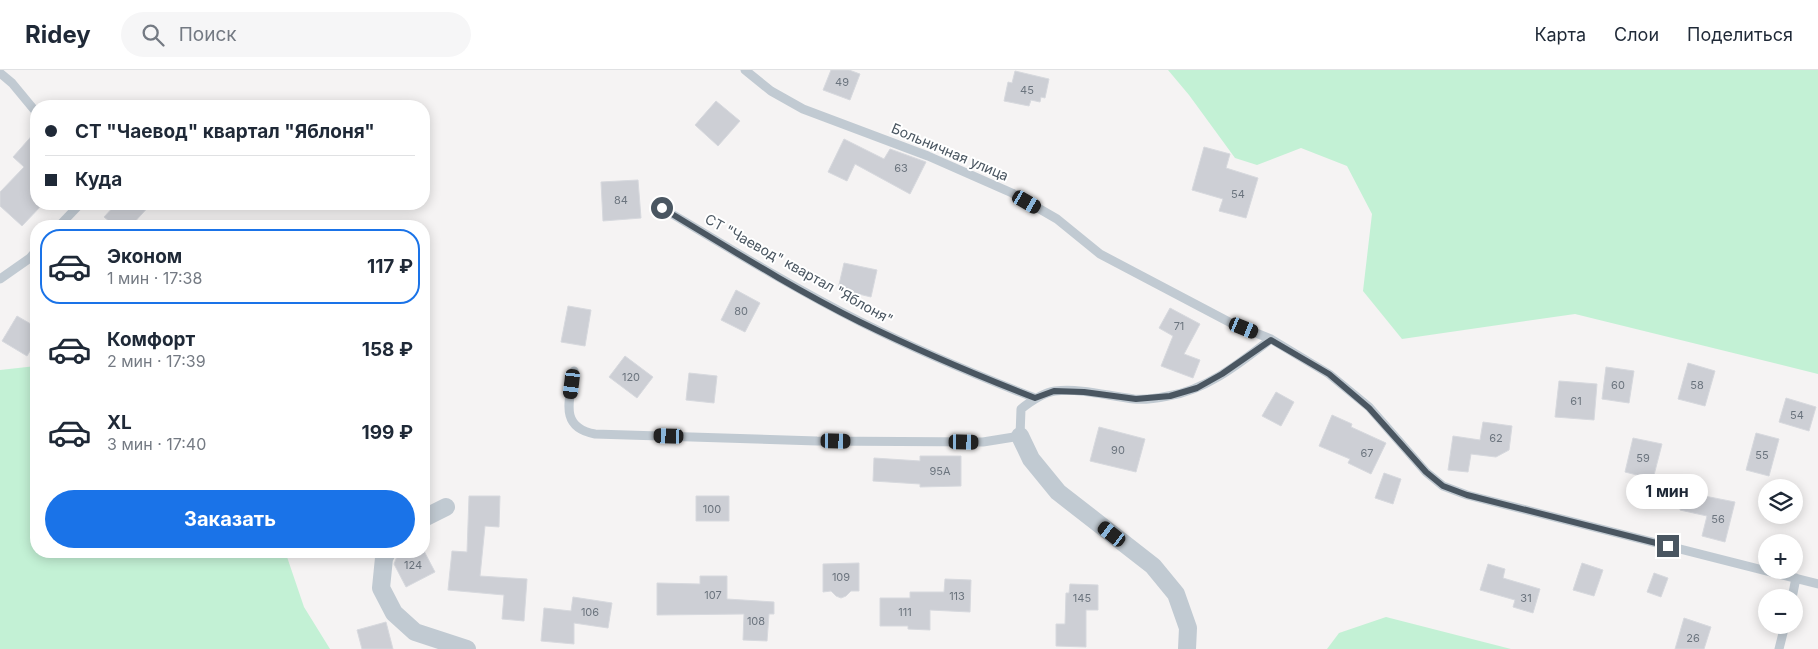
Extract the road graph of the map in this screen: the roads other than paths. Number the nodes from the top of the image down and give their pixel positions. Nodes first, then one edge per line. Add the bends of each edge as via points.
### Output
1 (745, 70) edge
2 (0, 72) edge
3 (30, 105) edge
4 (662, 208) dead end
5 (74, 210) edge
6 (65, 220) edge
7 (30, 258) edge
8 (0, 279) edge
9 (1271, 340) junction
10 (574, 371) dead end
11 (1035, 398) junction
12 (1020, 436) junction
13 (446, 507) dead end
14 (430, 515) edge
15 (384, 558) edge
16 (1758, 568) edge
17 (1800, 579) edge
18 (1818, 584) edge
19 (1783, 634) edge
20 (467, 649) edge
21 (1187, 649) edge
22 (1779, 649) edge

1 - 9 lane, Больничная улица via 771,91 803,109 928,156 1012,193 1057,219 1100,254 1231,323
2 - 3 lane
4 - 11 lane, СТ "Чаевод" квартал "Яблоня" via 860,322
5 - 6 lane
7 - 8 lane
9 - 11 lane via 1197,388 1170,396 1136,399 1054,391
9 - 16 lane, Больничная улица via 1329,374 1362,402 1426,472 1443,486 1467,495
10 - 12 lane via 569,412 572,424 582,432 595,434 983,442
11 - 12 lane via 1021,409
12 - 21 street via 1031,459 1058,492 1153,566 1176,594 1188,628
13 - 14 street
15 - 20 street via 381,588 394,613 415,632
17 - 18 lane, Больничная улица
19 - 22 lane

